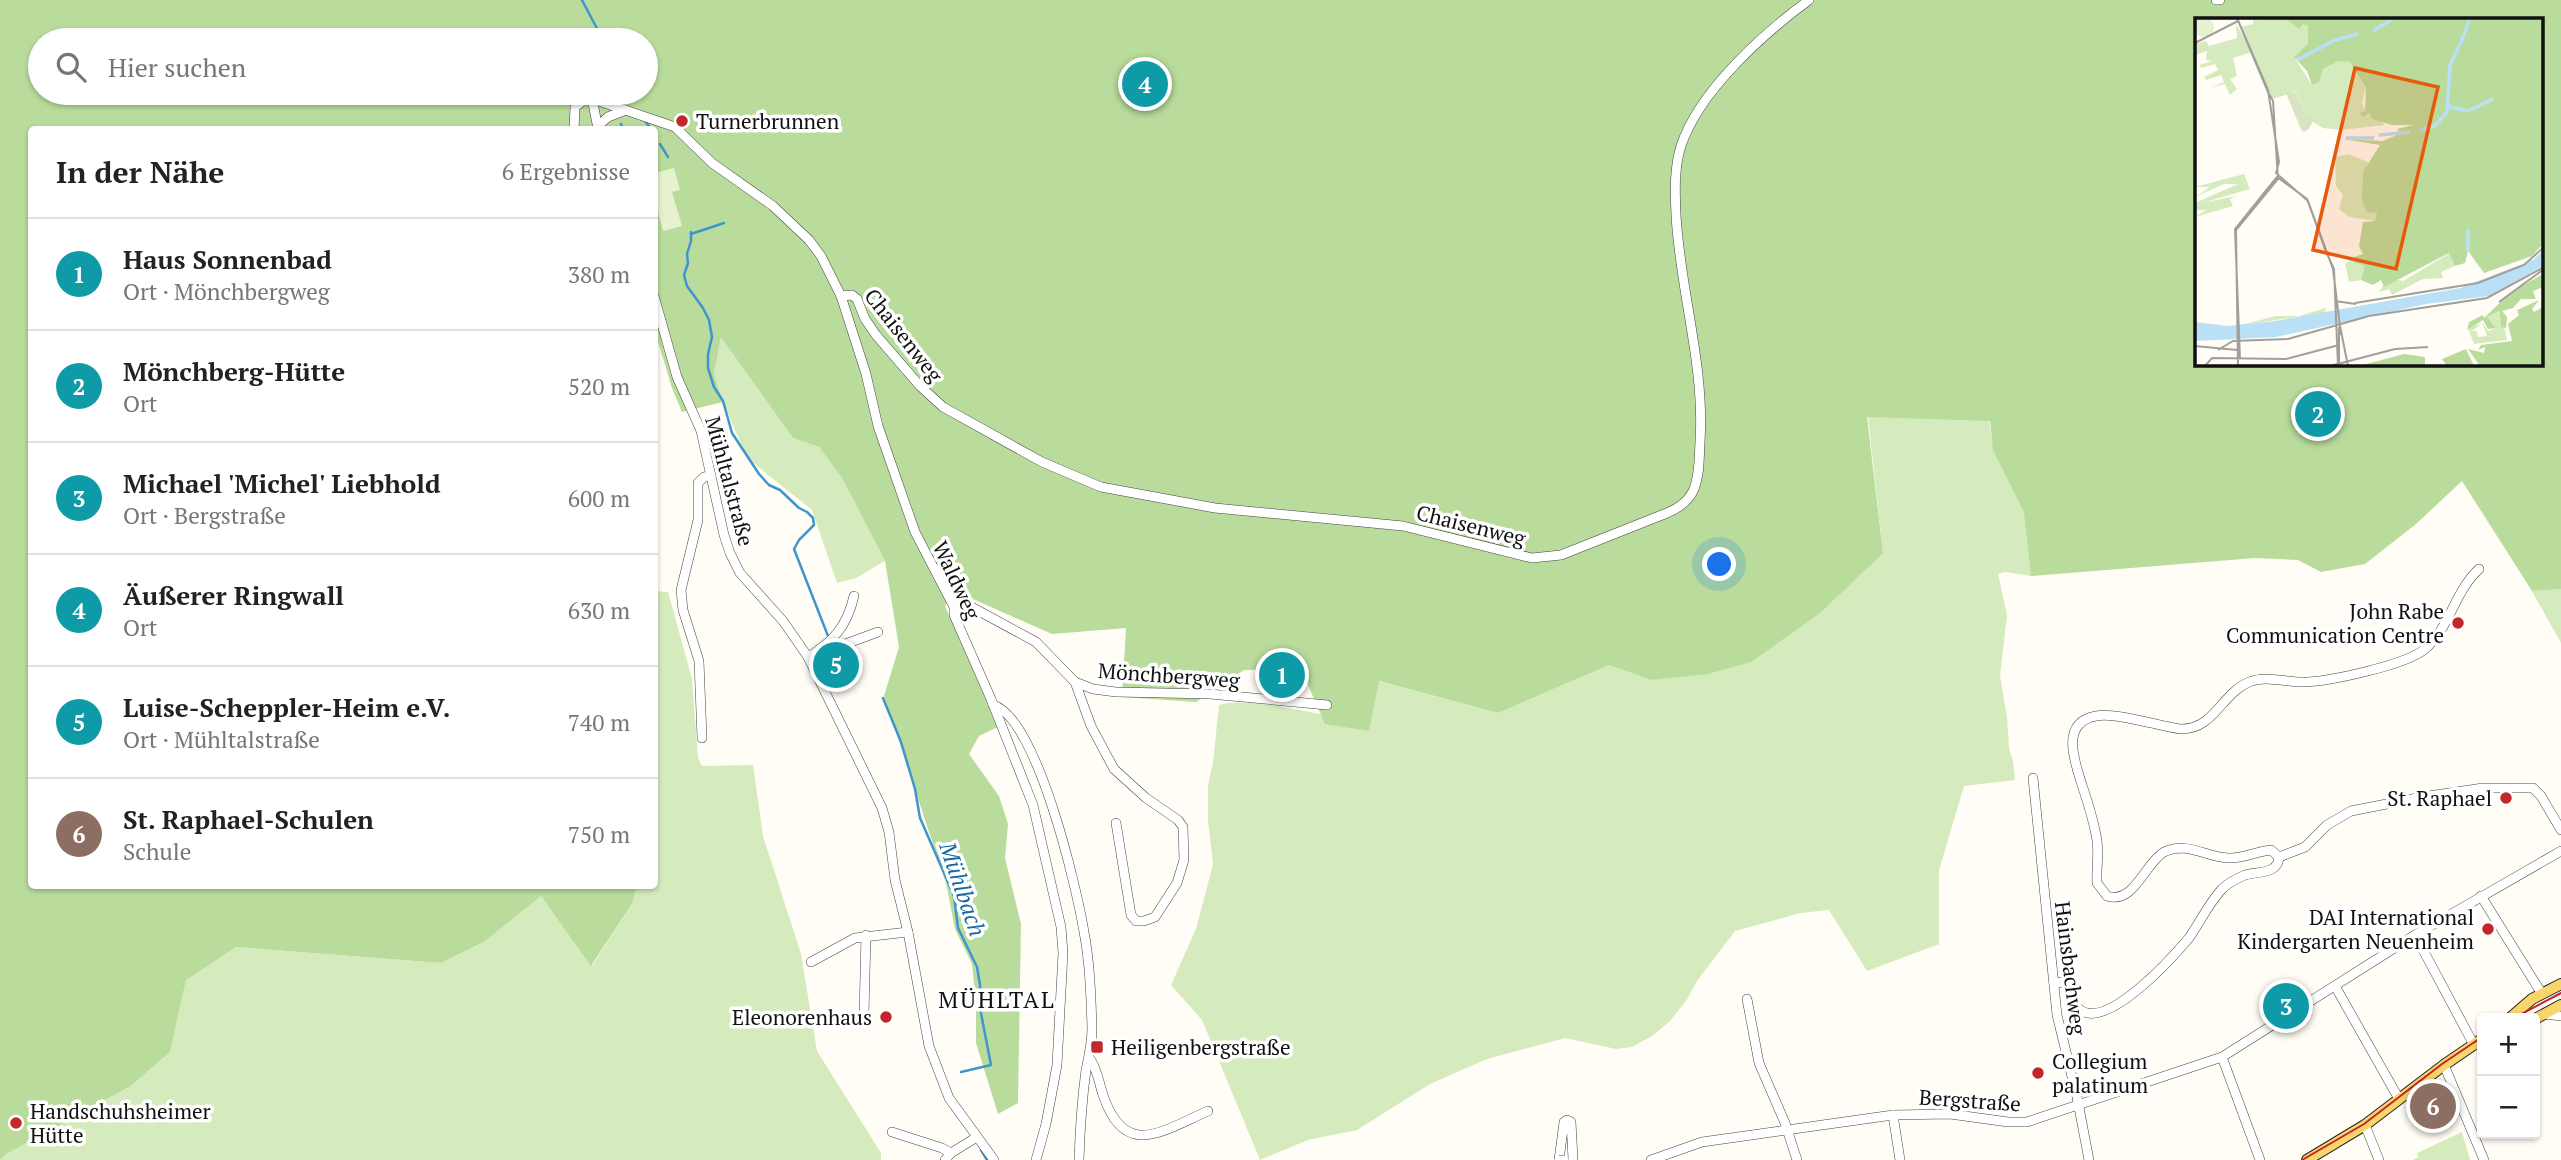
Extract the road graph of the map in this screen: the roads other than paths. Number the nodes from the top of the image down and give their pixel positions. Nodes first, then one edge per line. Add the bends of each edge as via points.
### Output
1 (1809, 0) edge
2 (578, 105) edge
3 (594, 105) edge
4 (614, 105) edge
5 (630, 111) junction
6 (574, 126) edge
7 (598, 126) edge
8 (600, 126) edge
9 (841, 296) junction
10 (658, 310) edge
11 (711, 475) junction
12 (2479, 569) dead end
13 (855, 596) dead end
14 (954, 607) junction
15 (878, 632) dead end
16 (818, 651) junction
17 (807, 657) junction
18 (1075, 682) junction
19 (993, 705) junction
20 (1327, 705) dead end
21 (702, 738) dead end
22 (2033, 778) dead end
23 (1116, 823) dead end
24 (2561, 830) edge
25 (2560, 854) edge
26 (2279, 857) junction
27 (2481, 896) junction
28 (908, 932) junction
29 (2416, 934) junction
30 (866, 935) junction
31 (811, 962) dead end
32 (2054, 983) junction
33 (2561, 984) edge
34 (2335, 986) junction
35 (2542, 994) junction
36 (1747, 999) dead end
37 (2561, 1005) edge
38 (2516, 1013) edge
39 (864, 1015) dead end
40 (2540, 1016) edge
41 (2561, 1016) edge
42 (2477, 1040) edge
43 (2477, 1043) edge
44 (2222, 1057) junction
45 (1090, 1059) junction
46 (2444, 1065) junction
47 (2399, 1099) junction
48 (2079, 1105) junction
49 (1208, 1111) dead end
50 (1893, 1115) junction
51 (2365, 1125) junction
52 (1787, 1130) junction
53 (892, 1132) dead end
54 (977, 1137) junction
55 (948, 1157) edge
56 (1573, 1159) edge
57 (994, 1160) edge
58 (1036, 1160) edge
59 (1079, 1160) edge
60 (1559, 1160) edge
61 (1564, 1160) edge
62 (1583, 1160) edge
63 (1651, 1160) edge
64 (1797, 1160) edge
65 (1900, 1160) edge
66 (2089, 1160) edge
67 (2260, 1160) edge
68 (2307, 1160) edge
69 (2379, 1160) edge
70 (2484, 1160) edge

1 - 9 street, Chaisenweg via 1734,66 1695,118 1680,149 1677,228 1701,403 1698,471 1692,492 1681,506 1667,513 1560,555 1525,558 1403,526 1215,508 1101,487 1042,462 943,407 876,335 856,297
2 - 6 street
3 - 7 street
4 - 5 street, Waldweg
5 - 8 street via 617,112
5 - 9 street, Waldweg via 675,127 712,163 773,206 815,248
9 - 14 street, Waldweg via 878,426 915,532
10 - 11 street, Mühltalstraße via 677,377 701,431
11 - 17 street, Mühltalstraße via 724,535 740,573 783,621
11 - 21 street via 698,483 698,520 681,590 682,610 699,661
12 - 26 street via 2436,637 2408,660 2308,682 2267,678 2249,682 2191,729 2104,715 2087,719 2075,732 2071,752 2096,835 2097,883 2107,896 2124,895 2158,856 2173,849 2227,858 2268,850
13 - 16 street via 846,622
14 - 18 street, Mönchbergweg via 966,604 1029,638
14 - 19 street, Waldweg
15 - 16 street
16 - 17 street
17 - 28 street, Mühltalstraße via 882,808
18 - 20 street, Mönchbergweg via 1106,691 1210,694
18 - 23 street via 1114,769 1183,827 1180,877 1148,920 1136,921 1132,915
19 - 45 street via 1006,712 1019,731 1059,826 1085,933
19 - 58 street, Waldweg via 1033,805 1062,940 1057,1065
22 - 32 street, Hainsbachweg
24 - 26 street via 2533,788 2483,788 2351,811 2327,825 2305,847
25 - 27 street, Bergstraße
26 - 32 street via 2272,869 2245,875 2223,887 2165,965 2115,1006 2086,1013 2075,1005 2069,984
27 - 29 street, Bergstraße
27 - 35 street
28 - 30 street
28 - 54 street, Mühltalstraße via 929,1046 944,1088
29 - 34 street, Bergstraße
29 - 42 street
30 - 31 street
30 - 39 street
32 - 48 street, Hainsbachweg via 2060,1033
33 - 35 main road
34 - 44 street, Bergstraße
34 - 47 street
35 - 38 main road
36 - 52 street via 1759,1063
37 - 40 main road
40 - 41 street
43 - 46 main road
44 - 48 street, Bergstraße
44 - 67 street
45 - 49 street via 1112,1116 1130,1134 1155,1133
45 - 59 street
46 - 47 main road
46 - 70 street
47 - 51 main road
48 - 50 street, Bergstraße via 2018,1123 1950,1114
48 - 66 street, Hainsbachweg
50 - 52 street, Bergstraße
50 - 65 street
51 - 68 main road
51 - 69 street
52 - 63 street, Bergstraße via 1702,1142
52 - 64 street
53 - 55 street via 942,1148
54 - 55 street
54 - 57 street, Mühltalstraße
56 - 60 street via 1572,1128 1567,1120
56 - 61 street
56 - 62 street
60 - 61 street, bridge

